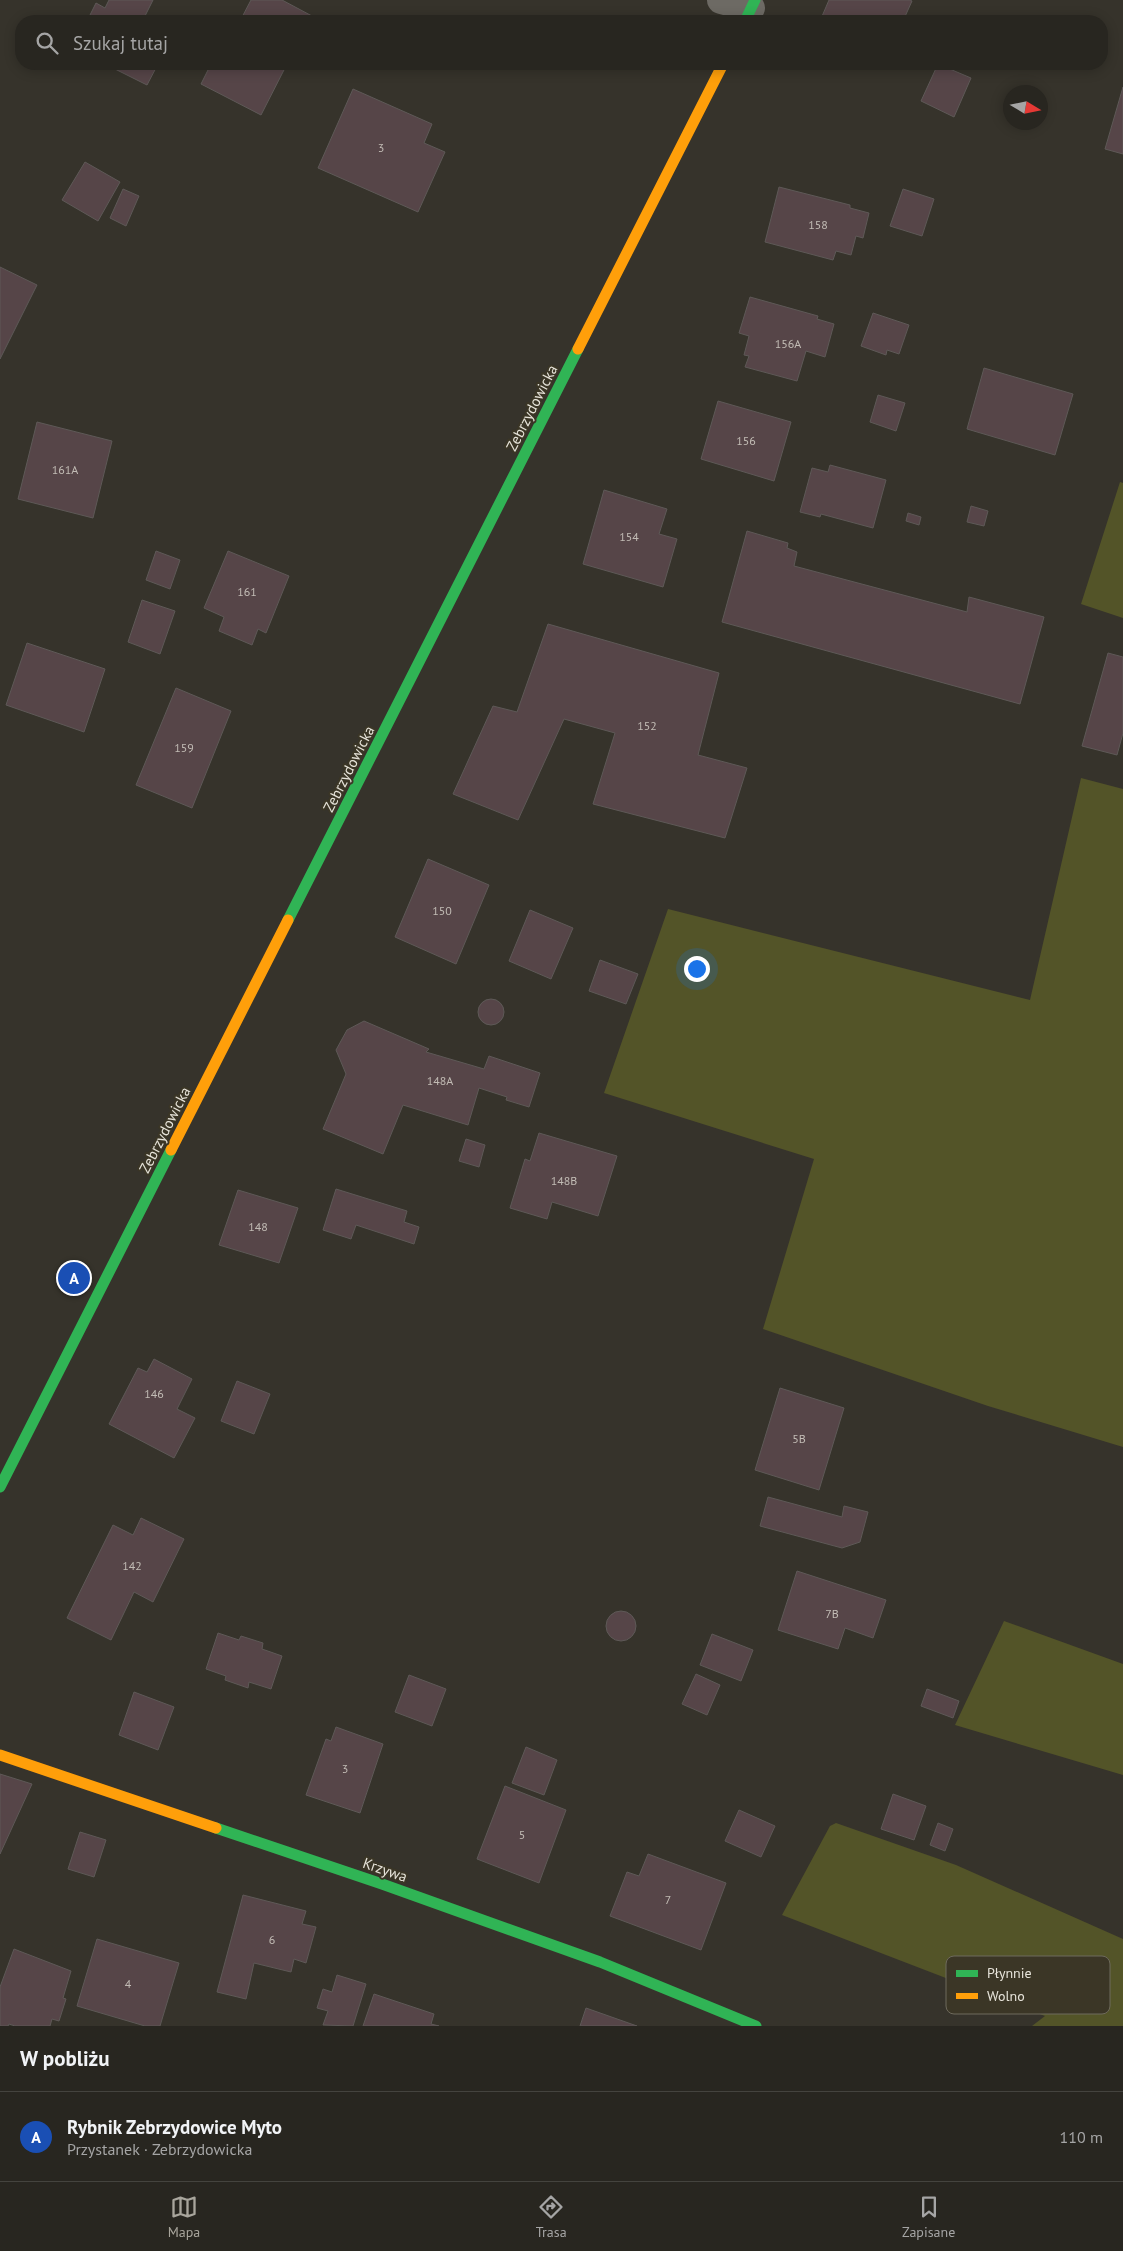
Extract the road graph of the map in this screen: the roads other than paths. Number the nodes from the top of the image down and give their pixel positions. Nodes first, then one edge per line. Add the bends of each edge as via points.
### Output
1 (721, 0) edge
2 (750, 10) edge
3 (720, 70) edge
4 (0, 1487) edge
5 (0, 1755) edge
6 (756, 2026) edge

1 - 2 street
3 - 4 street, Zebrzydowicka
5 - 6 street, Krzywa via 382,1884 600,1962

